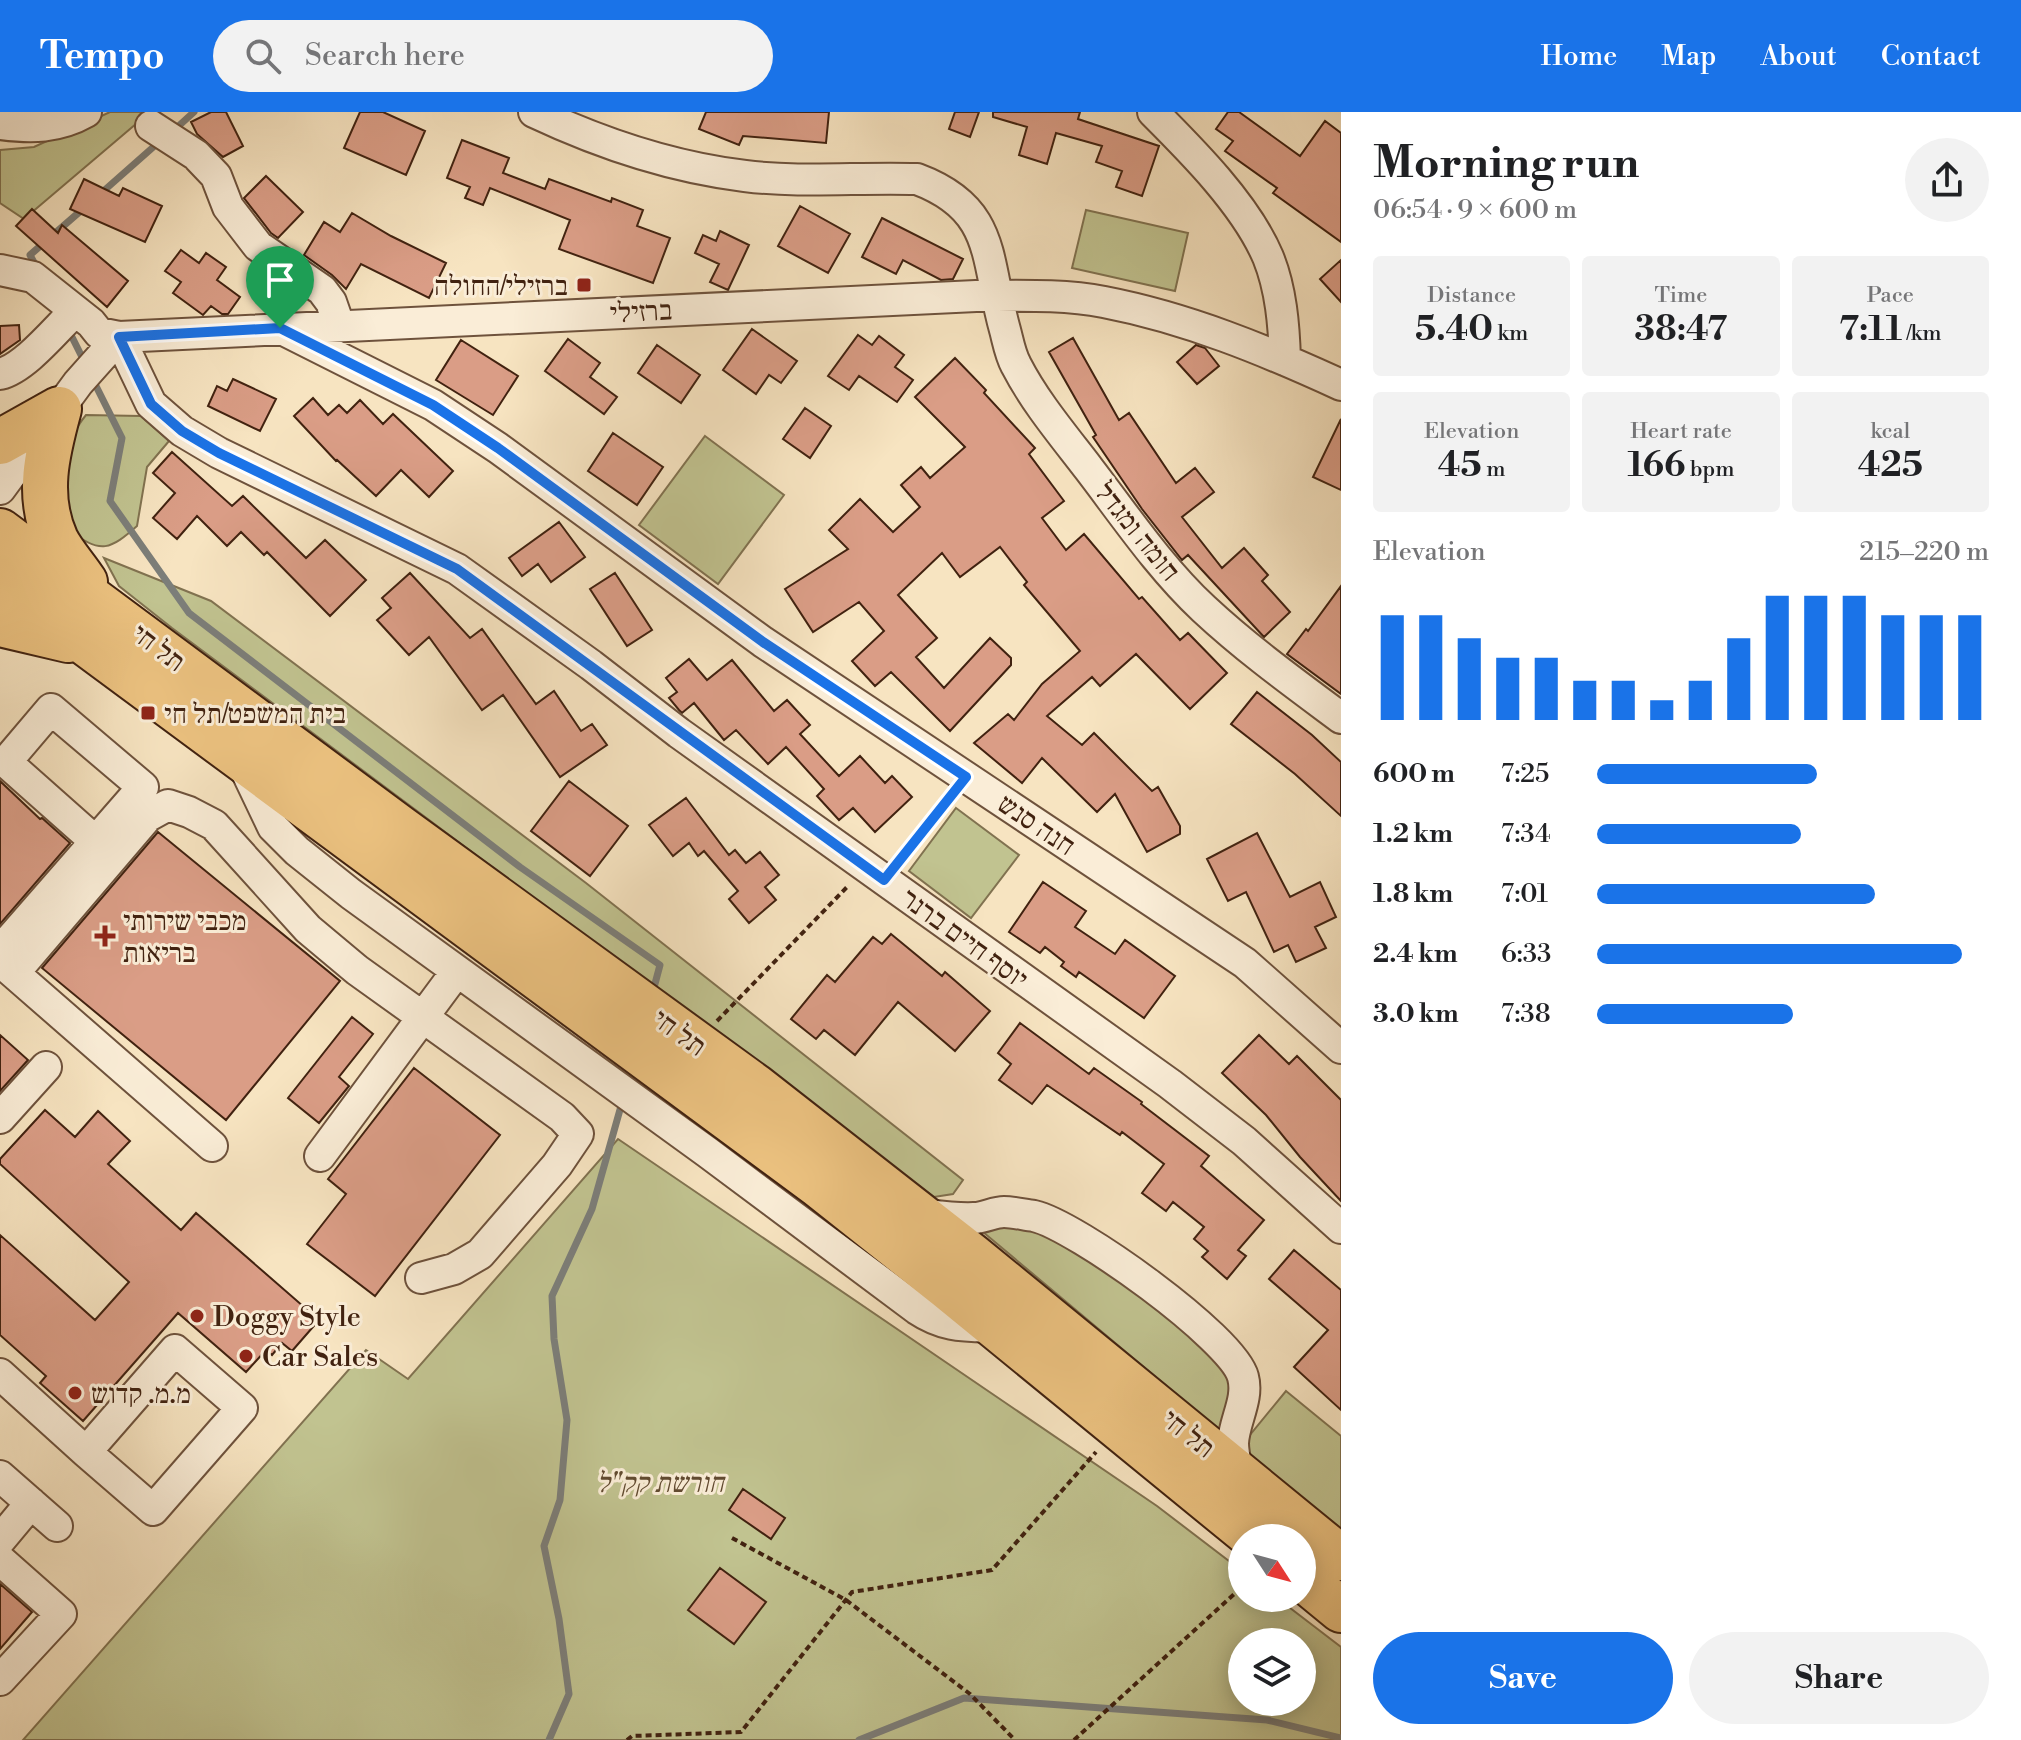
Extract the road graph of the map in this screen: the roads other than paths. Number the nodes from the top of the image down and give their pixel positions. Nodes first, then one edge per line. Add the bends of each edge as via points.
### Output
1 (86, 112) edge
2 (534, 112) edge
3 (1153, 112) edge
4 (0, 124) edge
5 (151, 126) dead end
6 (0, 270) edge
7 (996, 296) junction
8 (75, 311) junction
9 (339, 325) junction
10 (280, 328) junction
11 (119, 337) junction
12 (1285, 360) junction
13 (0, 374) edge
14 (1341, 385) edge
15 (59, 409) junction
16 (0, 442) edge
17 (0, 489) edge
18 (0, 531) edge
19 (0, 580) edge
20 (100, 603) junction
21 (0, 624) edge
22 (90, 646) junction
23 (1341, 718) edge
24 (240, 758) junction
25 (95, 841) junction
26 (5, 961) edge
27 (457, 971) junction
28 (424, 1018) junction
29 (1341, 1048) edge
30 (46, 1067) dead end
31 (0, 1118) edge
32 (212, 1146) dead end
33 (320, 1156) dead end
34 (920, 1214) junction
35 (1341, 1228) edge
36 (421, 1278) dead end
37 (995, 1327) junction
38 (0, 1374) edge
39 (86, 1452) junction
40 (1237, 1473) junction
41 (0, 1476) edge
42 (31, 1503) junction
43 (1237, 1524) edge
44 (57, 1526) dead end
45 (0, 1540) edge
46 (1341, 1558) edge
47 (0, 1560) edge
48 (1316, 1589) edge
49 (1341, 1610) edge
50 (0, 1680) edge

1 - 4 street via 70,121 30,128
2 - 7 street, חומה ומגדל via 624,150 689,167 747,176 917,179 942,188 980,226
3 - 12 street via 1238,207 1267,256 1280,297
5 - 9 street via 196,155 216,176 228,207 258,246 322,290
6 - 8 street via 33,277
7 - 9 street, ברזילי
7 - 12 street, ברזילי via 1103,302 1173,318
7 - 23 street, חומה ומגדל via 1014,362 1036,400 1159,561 1263,661
8 - 11 street via 99,333
8 - 13 street via 22,362
9 - 10 street, ברזילי
10 - 11 street, ברזילי
10 - 29 street, חנה סנש via 433,405 472,431 763,642 1245,963
11 - 15 street
11 - 35 street, יוסף חיים ברנר via 151,404 182,431 457,569 1182,1094 1244,1141
12 - 14 street, ברזילי
15 - 16 highway
15 - 17 street
15 - 20 highway via 46,456 48,516 57,541
18 - 20 highway, תל חי
19 - 22 highway, תל חי
20 - 34 highway, תל חי
21 - 22 highway
22 - 24 highway, תל חי
24 - 27 street via 273,827 297,851
24 - 37 highway, תל חי via 732,1119
25 - 25 street via 143,787 51,709 6,762
25 - 26 street
26 - 28 street via 148,816 168,805 214,825 308,929
26 - 32 street
27 - 28 street
27 - 37 street via 935,1321
28 - 33 street
28 - 36 street via 578,1134 480,1254 454,1269
30 - 31 street
34 - 40 highway, תל חי
34 - 40 street via 976,1218 1003,1212 1037,1217 1108,1254 1160,1292 1197,1323 1243,1375 1245,1393 1233,1445
37 - 43 highway, תל חי
38 - 39 street
39 - 39 street via 153,1510 242,1408 175,1350
40 - 46 highway, תל חי
41 - 42 street
42 - 44 street
42 - 45 street
47 - 50 street via 61,1614
48 - 49 highway

